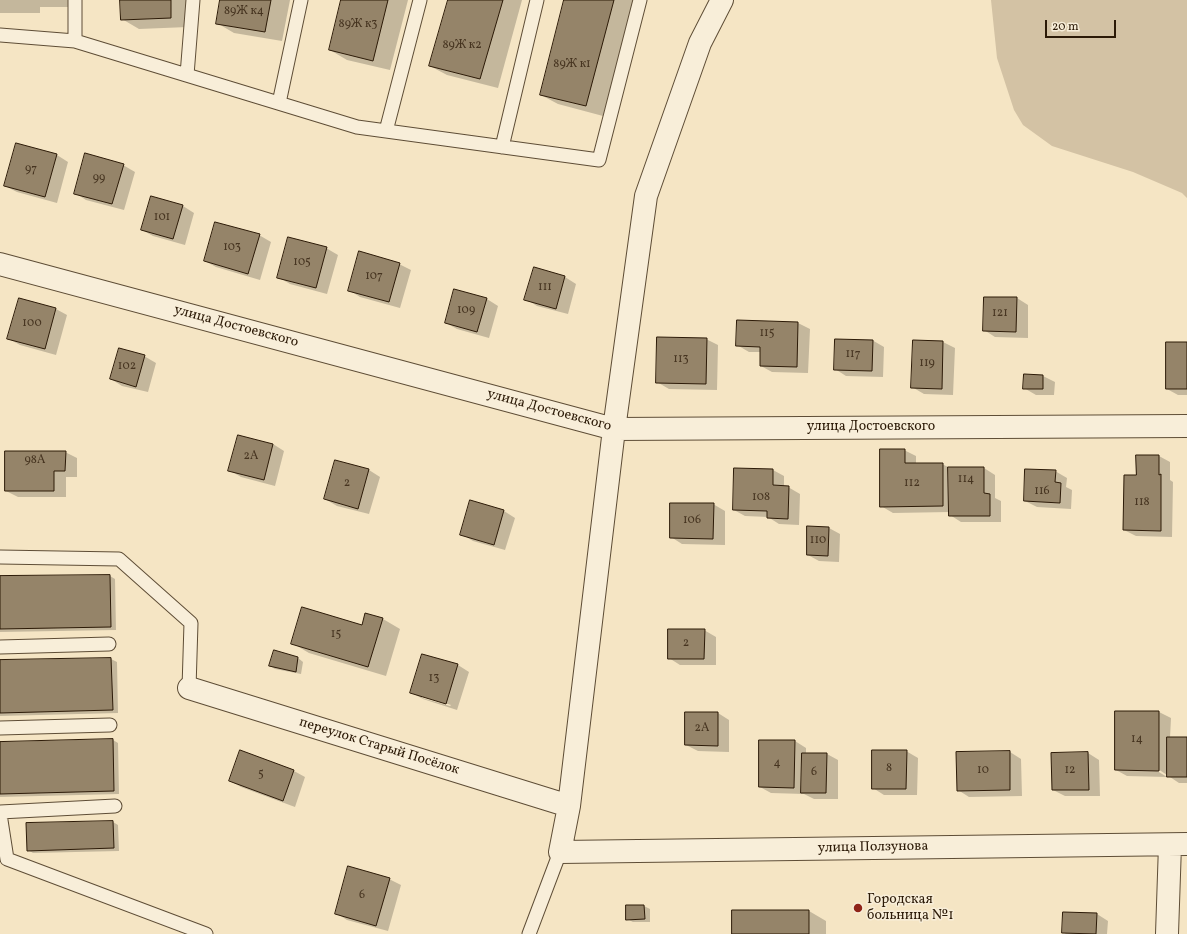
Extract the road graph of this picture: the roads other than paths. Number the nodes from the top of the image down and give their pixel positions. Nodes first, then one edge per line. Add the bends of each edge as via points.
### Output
1 (75, 0) edge
2 (193, 0) edge
3 (301, 0) edge
4 (420, 0) edge
5 (537, 0) edge
6 (640, 0) edge
7 (722, 0) edge
8 (0, 35) edge
9 (74, 41) junction
10 (187, 75) junction
11 (279, 103) junction
12 (386, 131) junction
13 (502, 147) junction
14 (0, 264) edge
15 (1187, 426) edge
16 (614, 429) junction
17 (0, 557) edge
18 (109, 644) dead end
19 (0, 647) edge
20 (189, 688) joint
21 (110, 725) dead end
22 (0, 728) edge
23 (114, 806) dead end
24 (569, 806) junction
25 (0, 813) edge
26 (1178, 844) edge
27 (560, 852) junction
28 (206, 934) edge
29 (529, 934) edge
30 (1167, 934) edge

1 - 9 lane
2 - 10 lane
3 - 11 lane
4 - 12 lane
5 - 13 lane
6 - 13 lane via 600,160
7 - 16 street via 700,44 646,196
8 - 9 lane
9 - 10 lane
10 - 11 lane
11 - 12 lane via 357,127
12 - 13 lane
14 - 16 street, улица Достоевского
15 - 16 street, улица Достоевского
16 - 24 street
17 - 20 lane via 119,559 191,623
18 - 19 lane
20 - 24 street, переулок Старый Посёлок
21 - 22 lane
23 - 25 lane
24 - 27 street
25 - 28 lane via 7,859
26 - 27 street, улица Ползунова
26 - 30 street
27 - 29 lane

